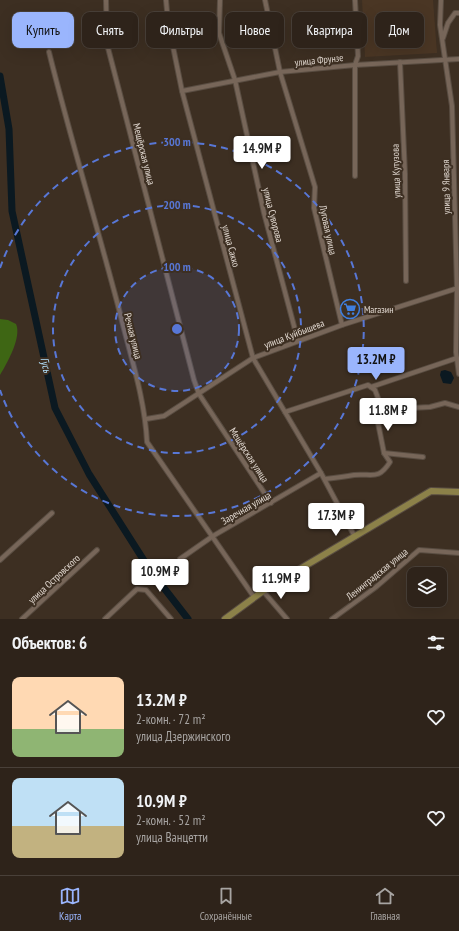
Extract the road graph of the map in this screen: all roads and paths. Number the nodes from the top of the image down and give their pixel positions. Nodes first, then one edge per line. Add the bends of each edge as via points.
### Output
1 (106, 0) edge
2 (166, 0) edge
3 (220, 0) edge
4 (265, 0) edge
5 (355, 0) edge
6 (441, 0) edge
7 (459, 13) edge
8 (443, 40) junction
9 (50, 52) dead end
10 (446, 59) junction
11 (459, 59) edge
12 (400, 62) junction
13 (355, 65) junction
14 (280, 72) junction
15 (235, 80) junction
16 (182, 91) junction
17 (452, 106) junction
18 (459, 106) edge
19 (355, 176) dead end
20 (406, 281) dead end
21 (458, 289) edge
22 (342, 325) junction
23 (298, 340) junction
24 (253, 358) junction
25 (457, 358) junction
26 (459, 374) edge
27 (371, 387) junction
28 (200, 394) junction
29 (381, 406) junction
30 (459, 407) edge
31 (285, 412) junction
32 (146, 419) junction
33 (384, 453) junction
34 (423, 457) dead end
35 (321, 472) junction
36 (325, 480) junction
37 (459, 492) edge
38 (272, 503) junction
39 (52, 513) dead end
40 (213, 536) junction
41 (355, 537) junction
42 (97, 550) dead end
43 (459, 553) edge
44 (180, 559) dead end
45 (0, 560) edge
46 (263, 591) junction
47 (254, 598) junction
48 (22, 619) edge
49 (104, 619) edge
50 (171, 619) edge
51 (225, 619) edge
52 (287, 619) edge
53 (332, 619) edge

1 - 28 street, Мещёрская улица via 107,44 194,380
2 - 16 street, улица Сакко
3 - 15 street, улица Суворова via 219,33
4 - 14 street, Луговая улица
5 - 13 street via 358,56
6 - 8 street, улица 9 Января via 440,25
7 - 8 street via 448,23
8 - 10 street, улица 9 Января
9 - 32 street, Речная улица via 65,118 106,260
10 - 11 street, улица Фрунзе
10 - 12 street, улица Фрунзе
10 - 17 street, улица 9 Января
12 - 13 street, улица Фрунзе
12 - 20 street, улица Кутузова
13 - 14 street, улица Фрунзе
13 - 19 street
14 - 15 street, улица Фрунзе
14 - 22 street, Луговая улица via 315,187 314,208
15 - 16 street, улица Фрунзе
15 - 23 street, улица Суворова via 264,213
16 - 24 street, улица Сакко
17 - 18 street
17 - 21 street, улица 9 Января
21 - 22 street, улица Куйбышева
21 - 25 street, улица 9 Января
22 - 23 street, улица Куйбышева
23 - 24 street, улица Куйбышева
24 - 28 street, улица Куйбышева
24 - 31 street, улица Сакко
25 - 26 street, улица 9 Января
25 - 27 street
27 - 29 street via 375,390
27 - 31 street via 368,385
28 - 32 street, улица Куйбышева via 164,416
28 - 38 street, Мещёрская улица
29 - 30 street via 392,409 430,407 445,403
29 - 33 street via 375,408
31 - 35 street, улица Сакко
32 - 40 street, Речная улица via 147,442
33 - 34 street
33 - 36 street via 390,462 384,471 373,476 356,475
35 - 36 street, улица Сакко
35 - 38 street, Заречная улица
36 - 41 street, улица Сакко
37 - 41 main road via 431,491
38 - 40 street, Заречная улица
39 - 45 street
40 - 44 street, Заречная улица
40 - 47 street, Речная улица
41 - 46 main road
42 - 48 street, улица Островского
43 - 53 street, Ленинградская улица via 419,550
46 - 47 main road
46 - 52 street
47 - 51 main road
49 - 50 street via 136,589 146,590

